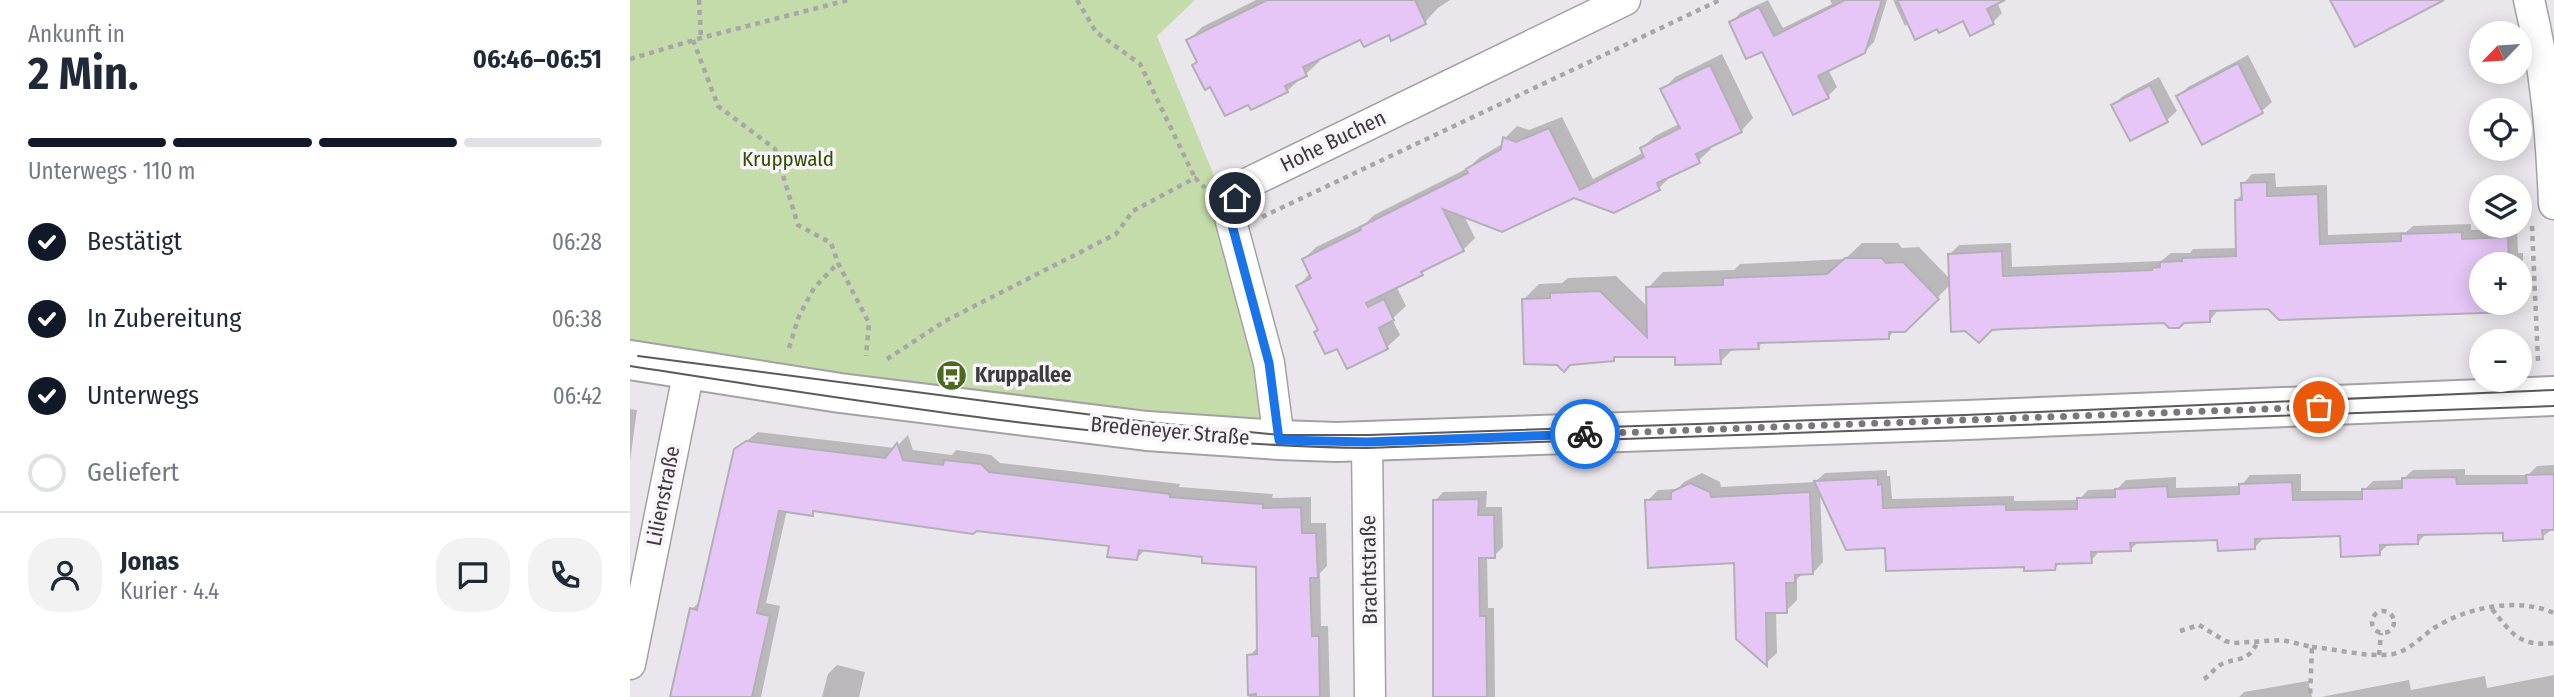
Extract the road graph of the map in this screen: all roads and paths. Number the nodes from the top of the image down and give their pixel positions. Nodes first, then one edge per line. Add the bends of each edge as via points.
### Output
1 (699, 0) edge
2 (848, 0) edge
3 (1077, 0) edge
4 (1625, 0) edge
5 (1720, 0) edge
6 (2529, 0) edge
7 (701, 37) junction
8 (693, 40) junction
9 (630, 59) edge
10 (1195, 178) junction
11 (2554, 204) edge
12 (1239, 217) junction
13 (838, 262) junction
14 (789, 348) dead end
15 (866, 356) dead end
16 (887, 359) dead end
17 (630, 360) edge
18 (689, 370) junction
19 (2554, 396) edge
20 (1279, 440) junction
21 (1367, 442) junction
22 (2492, 608) junction
23 (2554, 613) edge
24 (2180, 631) dead end
25 (2381, 633) junction
26 (2259, 641) junction
27 (2554, 643) edge
28 (2312, 648) junction
29 (2379, 654) junction
30 (630, 664) edge
31 (2204, 679) dead end
32 (1370, 697) edge
33 (2310, 697) edge

1 - 7 path
2 - 7 path
3 - 10 path via 1096,32 1140,64
4 - 12 street, Hohe Buchen via 1242,186
5 - 12 path
6 - 11 street via 2549,105
7 - 8 path
8 - 9 path
8 - 13 path via 718,106 775,149 798,225 831,243
10 - 12 path
10 - 16 path via 1132,211 1116,234 945,321
12 - 20 street via 1269,363
13 - 14 path via 814,288
13 - 15 path via 869,323
17 - 18 street, Bredeneyer Straße
18 - 20 street, Bredeneyer Straße via 1147,431
18 - 30 street, Lilienstraße
19 - 21 street, Bredeneyer Straße
20 - 21 street, Bredeneyer Straße
21 - 32 street, Brachtstraße
22 - 23 path via 2528,606
22 - 27 path via 2523,641
22 - 29 path via 2442,623 2396,654
24 - 26 path via 2199,625 2225,641
25 - 25 path via 2371,622 2385,610 2392,615 2393,625
25 - 29 path
26 - 28 path via 2282,640
26 - 31 path via 2244,659 2226,662
28 - 29 path
28 - 33 path

